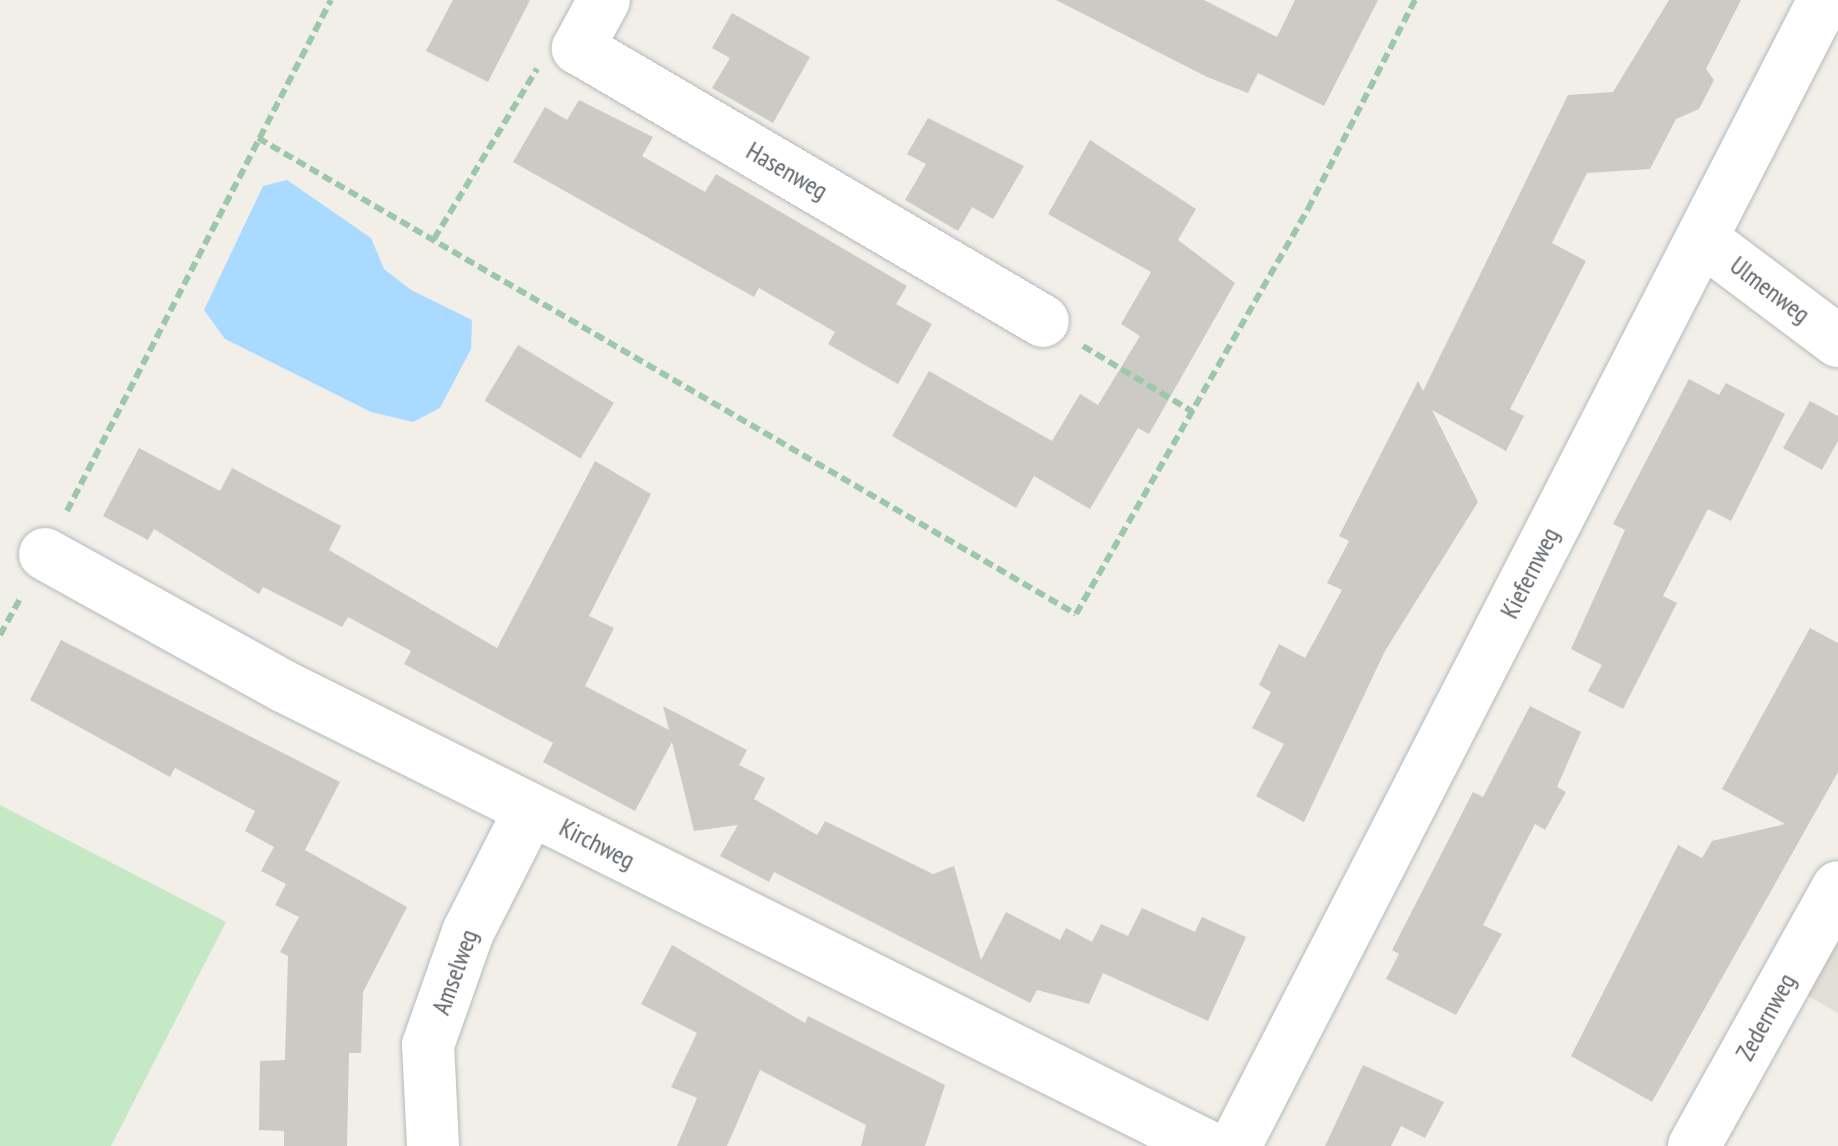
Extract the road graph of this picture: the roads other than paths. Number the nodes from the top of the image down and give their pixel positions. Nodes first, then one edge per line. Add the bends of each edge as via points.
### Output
1 (604, 0) edge
2 (1824, 0) edge
3 (1702, 239) junction
4 (1043, 322) road end
5 (1838, 341) edge
6 (45, 554) road end
7 (530, 810) junction
8 (1838, 887) edge
9 (1150, 1134) edge
10 (432, 1146) edge
11 (1207, 1146) edge
12 (1235, 1146) edge
13 (1694, 1146) edge

1 - 4 street, Hasenweg via 578,48
2 - 3 street, Kiefernweg
3 - 5 street, Ulmenweg
3 - 12 street, Kiefernweg
6 - 7 street, Kirchweg
7 - 9 street, Kirchweg
7 - 10 street, Amselweg via 468,932 428,1045
8 - 13 street, Zedernweg
9 - 11 street, Kirchweg

